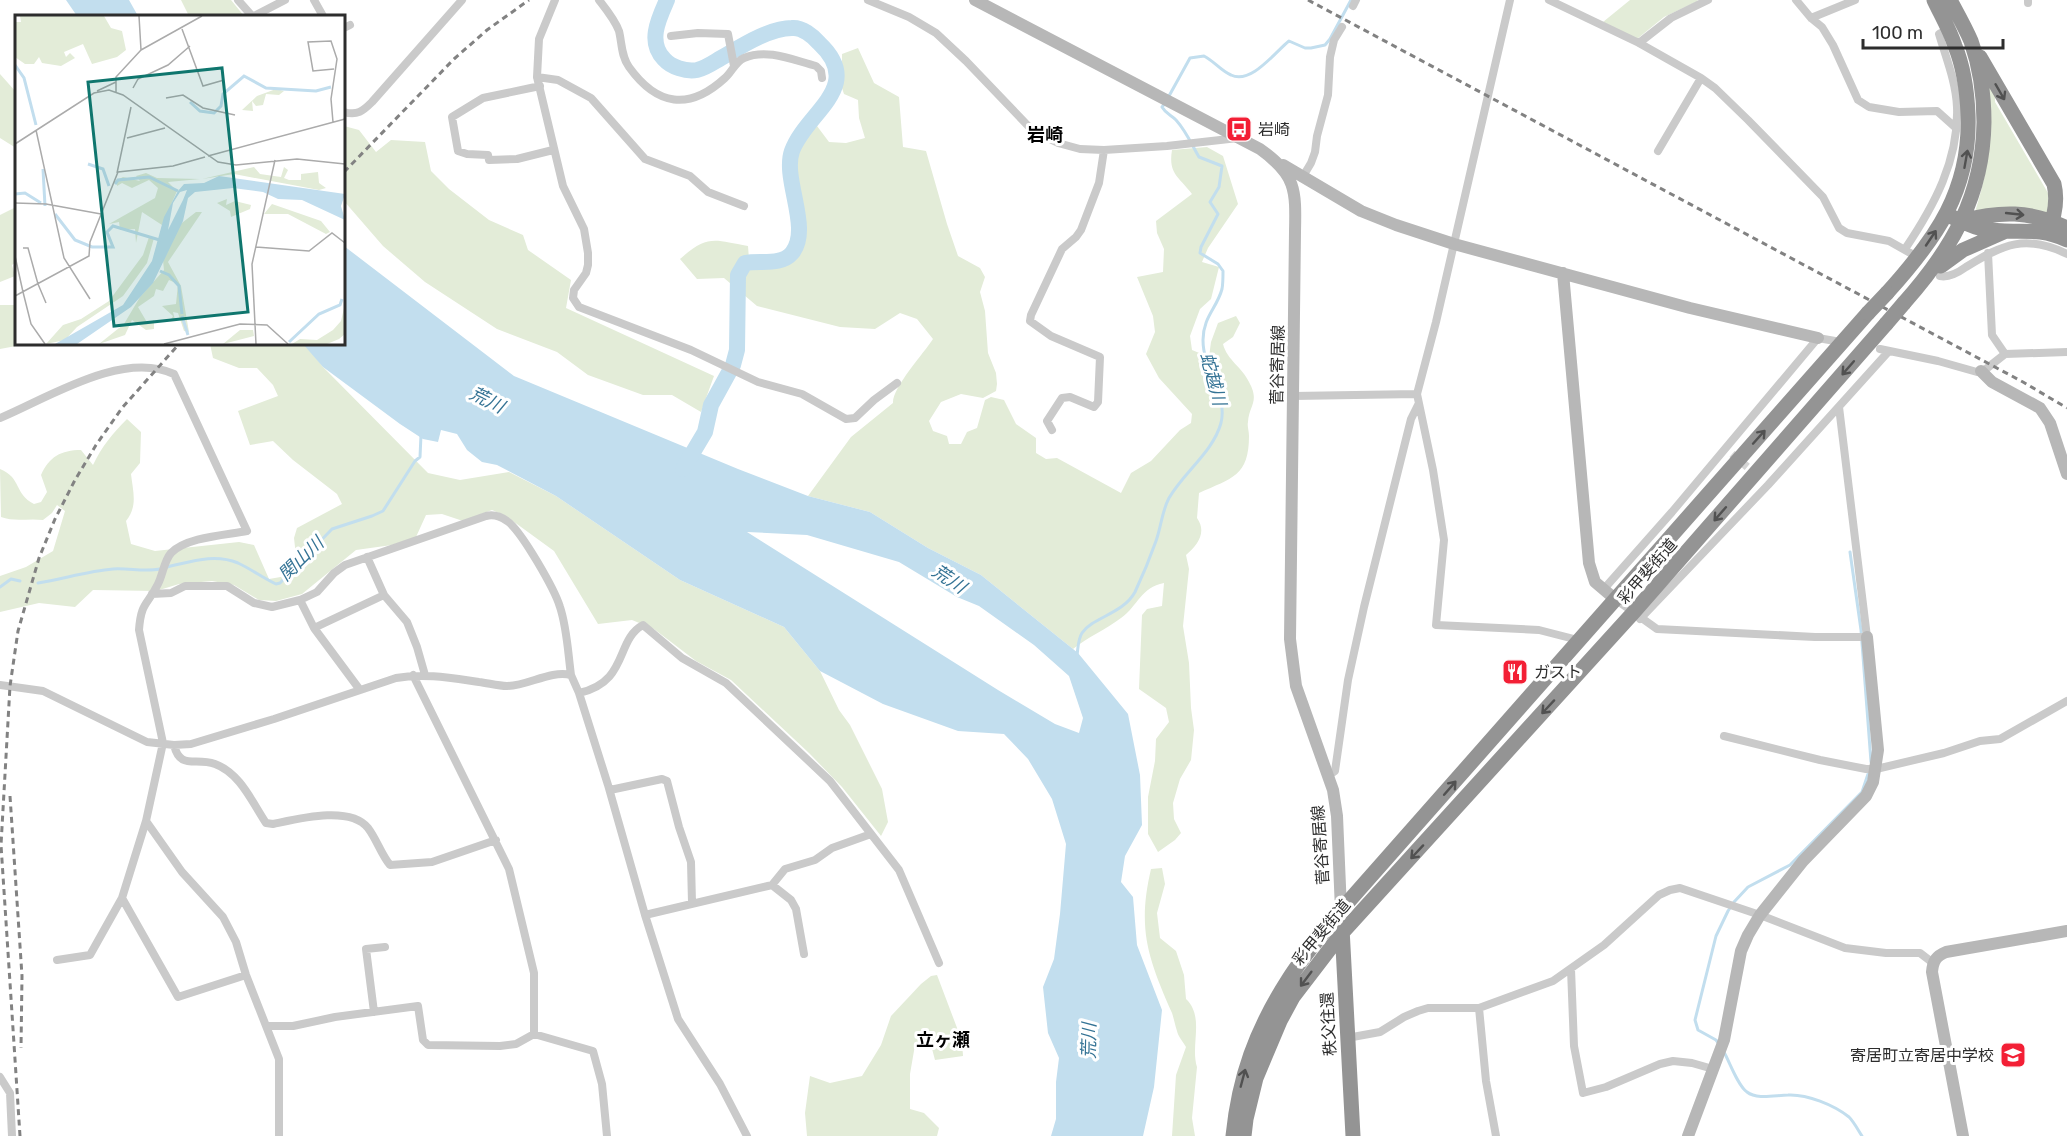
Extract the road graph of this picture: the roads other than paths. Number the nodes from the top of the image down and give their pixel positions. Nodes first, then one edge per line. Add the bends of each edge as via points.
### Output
1 (238, 0) edge
2 (262, 0) edge
3 (285, 0) edge
4 (314, 0) edge
5 (462, 0) edge
6 (555, 0) edge
7 (599, 0) edge
8 (868, 0) edge
9 (975, 0) edge
10 (1510, 0) edge
11 (1549, 0) edge
12 (1708, 0) edge
13 (1796, 0) edge
14 (1855, 0) edge
15 (1934, 0) edge
16 (1950, 0) edge
17 (268, 9) junction
18 (252, 15) edge
19 (255, 15) edge
20 (322, 15) edge
21 (1811, 18) junction
22 (1342, 27) dead end
23 (671, 36) dead end
24 (1971, 41) junction
25 (1639, 43) junction
26 (733, 63) junction
27 (1955, 65) junction
28 (537, 77) junction
29 (822, 78) dead end
30 (1701, 78) junction
31 (540, 86) junction
32 (345, 112) edge
33 (1956, 129) junction
34 (1239, 137) junction
35 (553, 150) junction
36 (1104, 150) junction
37 (1658, 151) dead end
38 (1279, 162) junction
39 (1302, 178) junction
40 (744, 206) dead end
41 (1947, 214) junction
42 (1961, 221) junction
43 (2051, 227) junction
44 (2067, 228) edge
45 (2007, 231) junction
46 (2067, 240) edge
47 (1454, 244) junction
48 (1988, 253) junction
49 (2067, 254) edge
50 (1563, 273) junction
51 (1933, 277) junction
52 (1818, 338) junction
53 (1835, 341) dead end
54 (2067, 352) edge
55 (2005, 354) junction
56 (1981, 371) junction
57 (897, 383) dead end
58 (1417, 394) junction
59 (1293, 396) junction
60 (1418, 405) junction
61 (1839, 407) junction
62 (0, 418) edge
63 (1052, 430) dead end
64 (2067, 474) edge
65 (1761, 478) tunnel mouth
66 (1768, 485) junction
67 (367, 557) junction
68 (152, 594) junction
69 (384, 595) junction
70 (1609, 595) junction
71 (300, 600) junction
72 (1637, 616) junction
73 (314, 628) junction
74 (1867, 638) junction
75 (1578, 640) junction
76 (413, 675) junction
77 (425, 675) junction
78 (571, 675) junction
79 (0, 685) edge
80 (360, 690) junction
81 (579, 693) junction
82 (2067, 701) edge
83 (1724, 736) dead end
84 (163, 743) junction
85 (174, 745) junction
86 (1876, 769) junction
87 (1328, 776) junction
88 (610, 790) junction
89 (1423, 819) junction
90 (146, 821) junction
91 (1437, 830) junction
92 (872, 834) junction
93 (496, 840) junction
94 (772, 885) junction
95 (122, 898) junction
96 (692, 903) junction
97 (1341, 910) junction
98 (645, 915) junction
99 (1760, 915) junction
100 (2067, 931) edge
101 (1342, 933) junction
102 (385, 947) dead end
103 (804, 954) dead end
104 (57, 960) dead end
105 (939, 963) dead end
106 (1933, 963) junction
107 (1571, 969) junction
108 (246, 975) junction
109 (1479, 1008) junction
110 (374, 1012) junction
111 (267, 1026) junction
112 (534, 1034) junction
113 (1347, 1038) junction
114 (1259, 1050) junction
115 (1713, 1069) junction
116 (0, 1077) edge
117 (12, 1136) edge
118 (279, 1136) edge
119 (607, 1136) edge
120 (747, 1136) edge
121 (1233, 1136) edge
122 (1244, 1136) edge
123 (1353, 1136) edge
124 (1496, 1136) edge
125 (1688, 1136) edge
126 (1963, 1136) edge

1 - 18 street
2 - 17 street
3 - 17 street
4 - 20 street
5 - 32 street via 372,102 362,111
6 - 28 street via 539,39
7 - 26 street via 618,28 628,66 654,94 678,101 698,97 721,82
8 - 36 street via 936,33 1034,131 1070,147
9 - 34 street, 菅谷寄居線
10 - 47 street
11 - 25 street
12 - 25 street via 1671,18
13 - 21 street
14 - 21 street
15 - 27 highway, 彩甲斐街道 via 1948,29
16 - 24 highway, 彩甲斐街道
17 - 19 street
21 - 33 street via 1833,45 1858,100 1869,107 1899,112 1937,111
22 - 39 street via 1330,57 1328,95 1315,152
23 - 26 street via 728,34
24 - 42 highway, 彩甲斐街道 via 1984,102 1984,139 1973,194
24 -> 43 highway via 2054,184 2057,196
25 - 30 street
26 - 29 street via 762,53 816,66
27 - 33 street
41 -> 27 highway, 彩甲斐街道 via 1964,170 1969,133 1967,98
28 - 31 street
28 - 40 street via 558,80 591,98 645,159 690,176 708,192
30 - 33 street via 1824,197 1839,228 1889,241 1909,252 1940,192
30 - 37 street
31 - 35 street
31 - 35 street via 483,98 452,117 458,151 488,154 489,160 516,159
34 - 36 street
34 - 38 street, 菅谷寄居線
35 - 57 street via 566,195 584,229 588,253 586,273 574,290 573,298 579,307 691,350 758,382 802,394 846,419 855,418
36 - 63 street via 1099,183 1081,230 1062,249 1031,315 1030,321 1052,336 1100,357 1098,402 1094,407 1070,397 1062,398 1047,421
38 - 39 street
38 - 59 street, 菅谷寄居線 via 1293,186 1295,198
39 - 47 street via 1361,211
41 - 42 highway
70 -> 41 highway, 彩甲斐街道, bridge via 1887,293
42 -> 43 highway via 2002,212 2040,217
42 - 45 highway via 1982,229
42 - 51 highway, 彩甲斐街道
43 - 44 highway
43 - 45 highway
43 - 46 highway
45 - 51 highway via 1963,250
47 - 50 street
47 - 58 street
48 - 49 street via 2030,242
48 - 51 street via 1960,271
48 - 55 street via 1992,335
50 - 52 street
50 - 70 street via 1589,563 1592,574
51 -> 72 highway, 彩甲斐街道, bridge via 1904,303
52 - 53 street
52 - 70 street
54 - 55 street
55 - 56 street
56 - 61 street via 1885,350
56 - 64 street via 1992,382 2040,408 2050,423
58 - 59 street
58 - 60 street
59 - 87 street, 菅谷寄居線 via 1290,639 1296,686
60 - 75 street via 1443,540 1436,625 1539,630
60 - 87 street via 1411,419 1364,607 1348,680 1335,771
61 - 66 street
61 - 74 street
62 - 68 street via 82,381 120,370 145,366 174,374 248,531 181,545 170,555
65 - 66 street
66 - 72 street
67 - 69 street
67 - 71 street via 345,565 317,592
67 - 78 street via 498,515 509,522 556,596
68 - 71 street via 206,585 227,586 264,607
68 - 84 street via 140,614 139,630
69 - 73 street
69 - 77 street via 407,622
70 - 72 street
70 - 75 highway, 彩甲斐街道
71 - 73 street
72 - 74 street via 1657,629
72 -> 91 highway, 彩甲斐街道
73 - 80 street
74 - 86 street via 1878,750
89 -> 75 highway, 彩甲斐街道
76 - 77 street
76 - 80 street
76 - 93 street
77 - 78 street via 507,686 563,673
78 - 81 street
79 - 84 street via 43,691 147,742
80 - 85 street via 191,744
81 - 88 street
81 - 92 street via 610,678 634,630 643,626 682,658 726,683 830,781
82 - 86 street via 2000,739
83 - 86 street via 1820,760
84 - 85 street
84 - 90 street
85 - 93 street via 181,760 213,763 225,769 238,781 266,823 315,815 359,820 390,865 432,862
86 - 99 street via 1866,796 1803,861
87 - 97 street, 菅谷寄居線 via 1337,816
88 - 96 street via 667,781 691,862
88 - 98 street
89 - 91 highway
89 - 97 highway, 彩甲斐街道
90 - 95 street
90 - 108 street via 182,872 223,917
91 -> 101 highway, 彩甲斐街道
92 - 94 street via 832,848 815,861 785,869
92 - 105 street via 899,870
93 - 112 street via 509,869 534,973
94 - 96 street
94 - 103 street via 796,909
95 - 104 street via 90,955
95 - 108 street via 178,997
96 - 98 street
97 - 101 highway, 秩父往還
97 - 114 highway, 彩甲斐街道 via 1289,978 1267,1017
98 - 120 street via 678,1019 720,1084
99 - 106 street via 1845,948 1920,953
99 - 107 street via 1680,888 1670,890
99 - 115 street via 1741,951 1724,1040
100 - 106 street via 1946,952
101 - 113 highway, 秩父往還
101 -> 114 highway, 彩甲斐街道
102 - 110 street via 366,950
106 - 126 street
107 - 109 street via 1553,981
107 - 115 street via 1574,1046 1583,1093 1666,1062
108 - 111 street
109 - 113 street via 1428,1008 1380,1032
109 - 124 street
110 - 111 street via 293,1026
110 - 112 street via 418,1006 423,1040 428,1045 500,1046 516,1044
111 - 118 street via 279,1059
112 - 119 street via 593,1051 602,1084
113 - 123 highway, 秩父往還
121 -> 114 highway, 彩甲斐街道 via 1242,1078
114 - 122 highway, 彩甲斐街道
115 - 125 street
116 - 117 street via 10,1093

